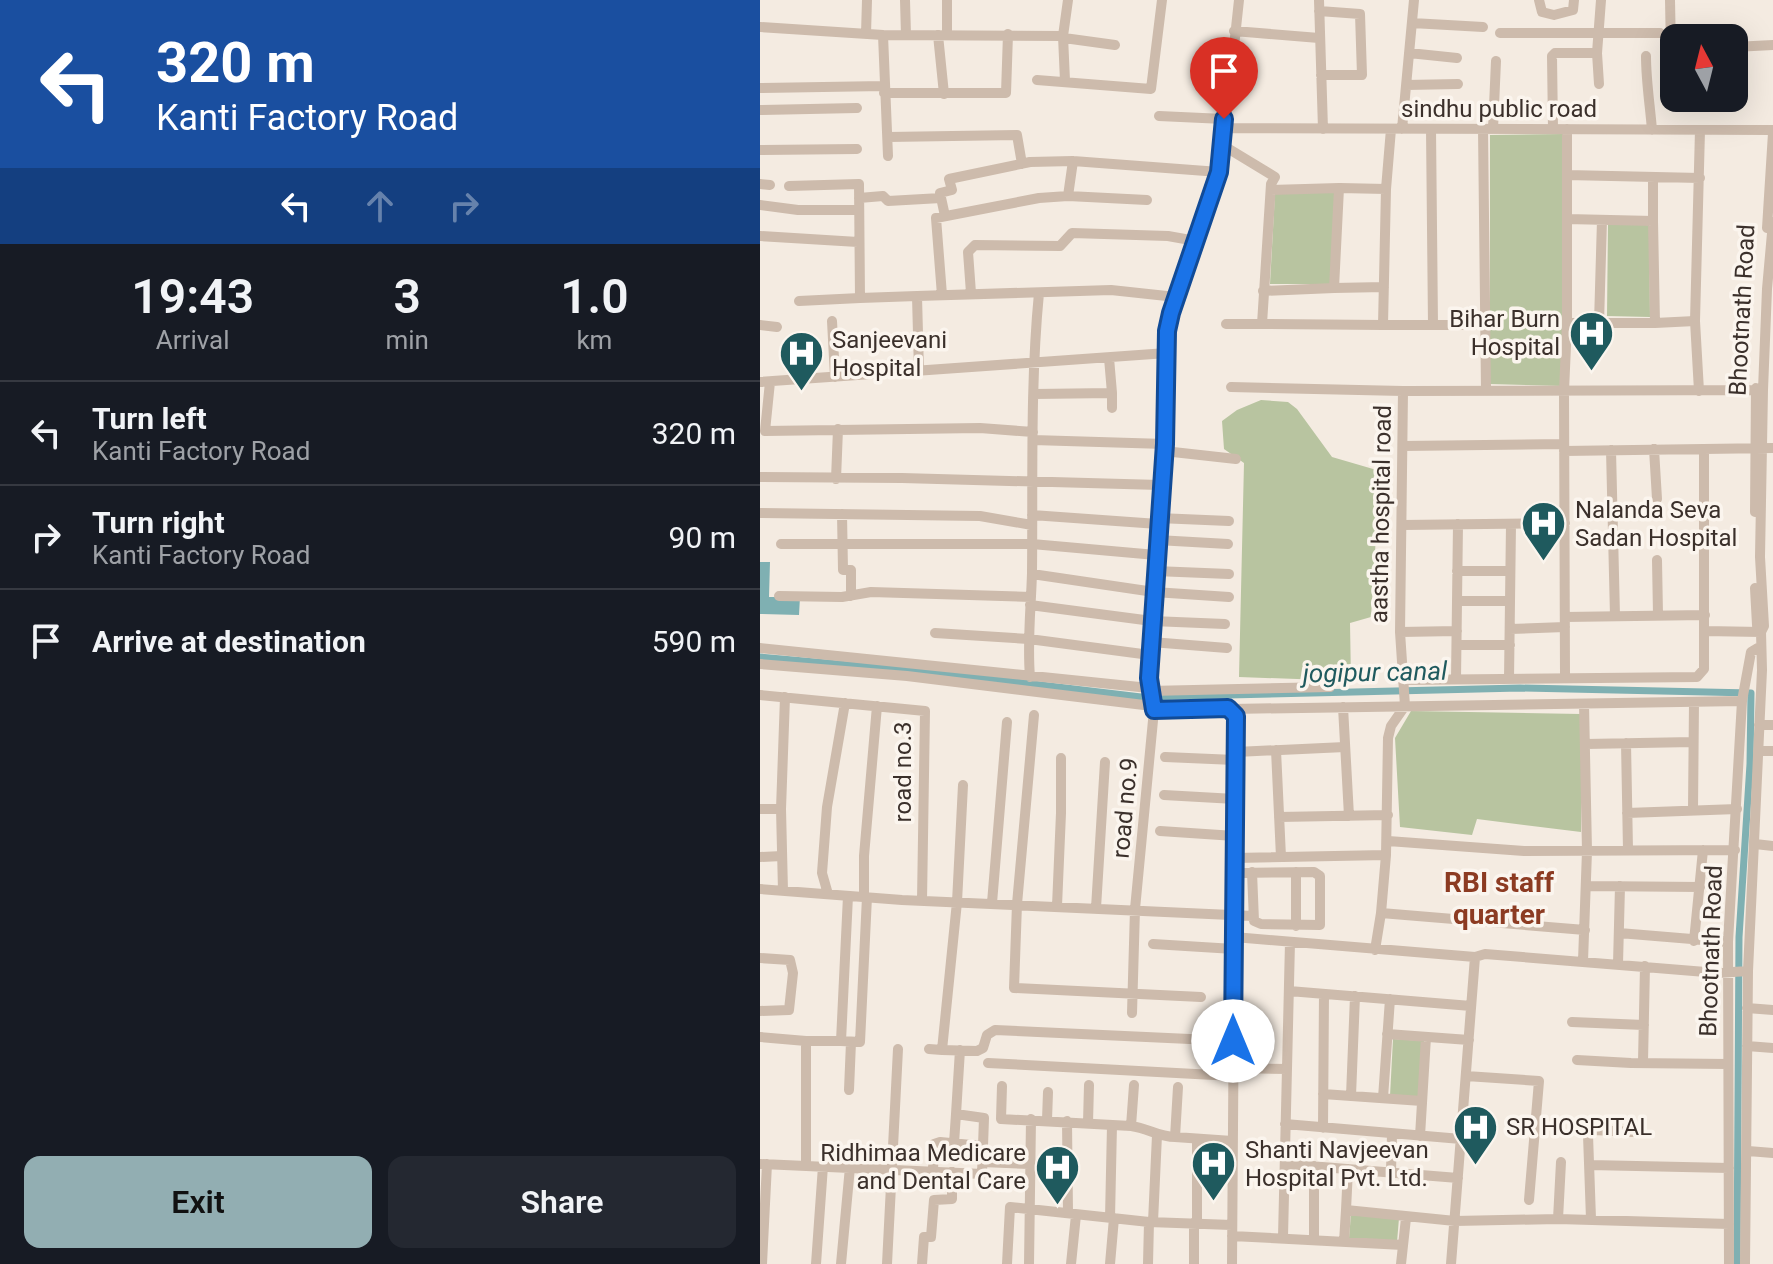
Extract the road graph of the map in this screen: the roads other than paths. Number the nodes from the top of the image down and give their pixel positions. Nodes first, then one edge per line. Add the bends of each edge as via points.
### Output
1 (867, 0) edge
2 (905, 0) edge
3 (947, 0) edge
4 (1068, 0) edge
5 (1162, 0) edge
6 (1239, 0) edge
7 (1414, 0) edge
8 (1539, 0) edge
9 (1574, 0) edge
10 (1601, 0) edge
11 (1670, 0) edge
12 (1319, 5) edge
13 (1412, 23) junction
14 (1670, 24) edge
15 (760, 27) edge
16 (1483, 27) dead end
17 (1234, 31) junction
18 (1599, 32) junction
19 (1500, 33) dead end
20 (1660, 33) dead end
21 (866, 34) junction
22 (1008, 34) junction
23 (883, 35) junction
24 (906, 35) junction
25 (942, 35) junction
26 (1063, 37) junction
27 (1319, 38) junction
28 (1115, 45) dead end
29 (1773, 45) edge
30 (1748, 46) edge
31 (1409, 53) junction
32 (1597, 53) junction
33 (1646, 56) dead end
34 (1457, 58) dead end
35 (1496, 61) dead end
36 (1321, 75) junction
37 (1037, 80) dead end
38 (1065, 81) junction
39 (1458, 84) dead end
40 (1599, 84) dead end
41 (1406, 85) junction
42 (760, 88) edge
43 (884, 90) junction
44 (944, 94) junction
45 (857, 108) dead end
46 (760, 110) edge
47 (1159, 116) dead end
48 (1224, 124) junction
49 (1323, 129) junction
50 (1396, 129) junction
51 (1431, 129) junction
52 (1488, 129) junction
53 (1553, 129) junction
54 (1567, 129) junction
55 (1652, 130) junction
56 (1700, 130) junction
57 (1773, 131) edge
58 (888, 137) junction
59 (1224, 146) junction
60 (857, 149) dead end
61 (760, 150) edge
62 (888, 156) dead end
63 (1073, 161) junction
64 (1022, 164) junction
65 (1219, 172) junction
66 (1567, 175) junction
67 (1653, 177) junction
68 (1700, 178) junction
69 (1772, 184) edge
70 (789, 186) dead end
71 (1340, 188) junction
72 (1386, 189) junction
73 (1271, 190) junction
74 (1068, 196) junction
75 (859, 198) junction
76 (941, 198) junction
77 (1147, 200) dead end
78 (760, 205) edge
79 (859, 210) junction
80 (945, 216) junction
81 (1567, 219) junction
82 (1602, 220) junction
83 (1653, 221) junction
84 (1773, 222) edge
85 (760, 236) edge
86 (1196, 241) junction
87 (858, 242) junction
88 (1384, 287) junction
89 (1334, 288) junction
90 (1770, 289) edge
91 (1263, 291) junction
92 (971, 293) junction
93 (1039, 293) junction
94 (942, 295) junction
95 (917, 296) junction
96 (1176, 297) junction
97 (860, 298) junction
98 (799, 301) dead end
99 (832, 321) dead end
100 (1695, 321) junction
101 (1567, 323) junction
102 (1599, 323) junction
103 (1655, 323) junction
104 (1226, 324) dead end
105 (1262, 324) junction
106 (760, 325) edge
107 (1383, 325) junction
108 (1433, 325) junction
109 (1486, 325) junction
110 (777, 327) dead end
111 (1766, 330) edge
112 (1167, 353) junction
113 (1109, 358) junction
114 (1033, 364) junction
115 (919, 372) junction
116 (835, 377) junction
117 (765, 382) edge
118 (1231, 387) dead end
119 (1486, 390) junction
120 (1403, 391) junction
121 (1564, 391) junction
122 (1699, 391) junction
123 (1760, 391) junction
124 (1112, 393) junction
125 (1034, 394) junction
126 (1112, 408) dead end
127 (838, 429) junction
128 (1033, 436) junction
129 (1403, 446) junction
130 (1564, 447) junction
131 (1164, 448) junction
132 (1764, 448) edge
133 (1654, 449) junction
134 (1704, 449) junction
135 (1611, 450) junction
136 (1236, 459) dead end
137 (760, 477) edge
138 (836, 479) junction
139 (1032, 482) junction
140 (1160, 485) junction
141 (1657, 499) dead end
142 (760, 513) edge
143 (842, 514) junction
144 (1032, 520) junction
145 (1158, 521) junction
146 (1229, 521) dead end
147 (1565, 523) junction
148 (1458, 524) junction
149 (1511, 524) junction
150 (1403, 525) junction
151 (1157, 540) junction
152 (781, 544) dead end
153 (1032, 544) junction
154 (1228, 544) dead end
155 (842, 545) junction
156 (1156, 555) junction
157 (1657, 560) dead end
158 (1155, 571) junction
159 (1457, 571) junction
160 (1510, 571) junction
161 (1032, 574) junction
162 (1229, 574) dead end
163 (1154, 592) junction
164 (779, 596) dead end
165 (851, 596) junction
166 (1229, 597) dead end
167 (1030, 601) junction
168 (1457, 601) junction
169 (1510, 601) junction
170 (1763, 608) edge
171 (1658, 615) junction
172 (1705, 615) junction
173 (1615, 616) junction
174 (1152, 621) junction
175 (1565, 622) junction
176 (1225, 624) dead end
177 (1510, 629) junction
178 (1457, 631) junction
179 (1705, 631) junction
180 (1400, 632) junction
181 (1761, 632) junction
182 (935, 633) dead end
183 (1029, 639) junction
184 (1151, 642) junction
185 (1457, 645) junction
186 (1510, 645) junction
187 (1761, 646) junction
188 (760, 648) edge
189 (1227, 648) dead end
190 (1150, 655) junction
191 (760, 664) edge
192 (1030, 677) junction
193 (1565, 678) junction
194 (1456, 679) junction
195 (1509, 679) junction
196 (1402, 683) junction
197 (1330, 687) dead end
198 (1767, 690) edge
199 (760, 695) edge
200 (785, 697) junction
201 (1743, 698) junction
202 (1151, 699) junction
203 (1694, 702) junction
204 (845, 703) junction
205 (1404, 703) junction
206 (1584, 704) junction
207 (877, 706) junction
208 (1343, 707) junction
209 (1231, 709) junction
210 (1034, 715) dead end
211 (1007, 722) dead end
212 (1759, 725) junction
213 (1773, 725) edge
214 (1693, 742) junction
215 (1626, 743) junction
216 (1586, 744) junction
217 (1345, 747) junction
218 (1276, 750) junction
219 (1758, 751) junction
220 (1773, 751) edge
221 (1236, 756) junction
222 (1165, 757) dead end
223 (1061, 758) dead end
224 (1105, 762) dead end
225 (963, 785) dead end
226 (1164, 795) dead end
227 (1235, 799) junction
228 (760, 809) edge
229 (781, 809) junction
230 (1737, 809) junction
231 (1693, 810) junction
232 (1627, 813) junction
233 (1388, 815) junction
234 (1349, 816) junction
235 (1279, 817) junction
236 (1160, 831) dead end
237 (1235, 836) junction
238 (1388, 841) junction
239 (1755, 844) junction
240 (1773, 846) edge
241 (1628, 850) junction
242 (1703, 850) junction
243 (1735, 850) junction
244 (1587, 851) junction
245 (1386, 855) junction
246 (782, 856) junction
247 (760, 857) edge
248 (1281, 857) junction
249 (1235, 858) junction
250 (1252, 872) junction
251 (1296, 872) junction
252 (1235, 873) junction
253 (1586, 886) junction
254 (1620, 886) junction
255 (1700, 887) junction
256 (760, 889) edge
257 (783, 891) junction
258 (828, 894) junction
259 (848, 896) junction
260 (866, 897) junction
261 (922, 901) junction
262 (957, 902) junction
263 (992, 903) junction
264 (1017, 904) junction
265 (1057, 906) junction
266 (1096, 908) junction
267 (1135, 909) junction
268 (1381, 913) junction
269 (1253, 916) junction
270 (1234, 917) junction
271 (1296, 926) junction
272 (1585, 930) junction
273 (1619, 933) junction
274 (1234, 937) junction
275 (1694, 941) junction
276 (1290, 942) junction
277 (1728, 942) junction
278 (1153, 944) dead end
279 (1234, 949) junction
280 (1375, 950) junction
281 (1475, 957) junction
282 (760, 958) edge
283 (1583, 961) junction
284 (1618, 964) junction
285 (1645, 966) junction
286 (1737, 972) junction
287 (1289, 991) junction
288 (1132, 993) junction
289 (1324, 994) junction
290 (1355, 996) junction
291 (1201, 997) dead end
292 (1390, 999) junction
293 (1471, 1006) junction
294 (1747, 1008) junction
295 (1773, 1010) edge
296 (760, 1011) edge
297 (1132, 1013) dead end
298 (1572, 1022) dead end
299 (1644, 1025) junction
300 (1387, 1034) junction
301 (760, 1037) edge
302 (1426, 1037) junction
303 (1469, 1040) junction
304 (806, 1041) junction
305 (1233, 1041) junction
306 (846, 1042) junction
307 (1747, 1046) junction
308 (1773, 1048) edge
309 (898, 1049) dead end
310 (929, 1049) dead end
311 (942, 1050) junction
312 (960, 1050) junction
313 (1577, 1060) dead end
314 (1643, 1062) junction
315 (988, 1063) dead end
316 (1728, 1064) junction
317 (1287, 1069) junction
318 (1233, 1072) junction
319 (1466, 1076) junction
320 (1089, 1085) dead end
321 (1134, 1085) dead end
322 (1002, 1086) dead end
323 (1178, 1087) dead end
324 (849, 1090) dead end
325 (1048, 1092) dead end
326 (1323, 1094) junction
327 (1351, 1096) junction
328 (1383, 1098) junction
329 (1422, 1101) junction
330 (956, 1114) junction
331 (984, 1118) junction
332 (1001, 1119) junction
333 (1031, 1119) junction
334 (1047, 1120) junction
335 (1067, 1121) junction
336 (1088, 1123) junction
337 (1285, 1124) junction
338 (1112, 1125) junction
339 (1131, 1126) junction
340 (1323, 1128) junction
341 (1632, 1132) dead end
342 (1392, 1134) junction
343 (1157, 1135) junction
344 (1420, 1136) junction
345 (1175, 1137) junction
346 (1461, 1139) junction
347 (1197, 1140) junction
348 (1232, 1141) junction
349 (954, 1143) junction
350 (982, 1146) junction
351 (1748, 1151) junction
352 (1773, 1153) edge
353 (982, 1162) junction
354 (1561, 1162) dead end
355 (764, 1164) edge
356 (1029, 1164) junction
357 (1285, 1164) junction
358 (806, 1165) junction
359 (1590, 1165) junction
360 (823, 1166) junction
361 (1314, 1166) junction
362 (850, 1167) junction
363 (1729, 1168) junction
364 (1348, 1169) junction
365 (892, 1170) junction
366 (933, 1171) junction
367 (952, 1172) junction
368 (1391, 1172) junction
369 (1458, 1178) junction
370 (1529, 1200) dead end
371 (1030, 1209) junction
372 (1346, 1210) junction
373 (1072, 1214) junction
374 (1745, 1214) junction
375 (1112, 1218) junction
376 (1406, 1218) junction
377 (1729, 1218) junction
378 (1558, 1219) junction
379 (1591, 1219) junction
380 (1455, 1221) junction
381 (1151, 1222) junction
382 (1196, 1223) junction
383 (1232, 1230) junction
384 (1283, 1237) junction
385 (1314, 1240) junction
386 (1344, 1242) junction
387 (1403, 1245) junction
388 (762, 1264) edge
389 (816, 1264) edge
390 (841, 1264) edge
391 (887, 1264) edge
392 (922, 1264) edge
393 (1007, 1264) edge
394 (1029, 1264) edge
395 (1071, 1264) edge
396 (1110, 1264) edge
397 (1148, 1264) edge
398 (1194, 1264) edge
399 (1232, 1264) edge
400 (1401, 1264) edge
401 (1451, 1264) edge
402 (1729, 1264) edge
403 (1745, 1264) edge

1 - 21 street
2 - 24 street
3 - 25 street
4 - 26 street
5 - 38 street via 1151,89
6 - 17 street, road no.9
7 - 13 street
8 - 9 street via 1542,12 1554,15 1573,10
10 - 18 street
11 - 14 street
12 - 27 street
12 - 36 street via 1360,14 1362,75
13 - 16 street
13 - 31 street
15 - 21 street
17 - 27 street
17 - 48 street, road no.9
18 - 19 street
18 - 20 street
18 - 32 street
21 - 23 street
22 - 25 street
22 - 26 street
22 - 44 street via 1006,93
23 - 24 street
23 - 43 street
24 - 25 street
25 - 44 street
26 - 28 street
26 - 38 street
27 - 36 street
29 - 30 street
31 - 34 street
31 - 41 street
32 - 40 street
32 - 53 street via 1552,56
33 - 55 street
35 - 52 street
36 - 49 street
37 - 38 street
39 - 41 street
41 - 50 street
42 - 43 street
43 - 44 street
43 - 58 street
45 - 46 street
47 - 48 street, sindhu public road
48 - 49 street, sindhu public road
48 - 59 street, road no.9
49 - 50 street, sindhu public road
50 - 51 street, sindhu public road
50 - 72 street
51 - 52 street, sindhu public road
51 - 108 street
52 - 53 street, sindhu public road
52 - 109 street
53 - 54 street, sindhu public road
54 - 55 street, sindhu public road
54 - 66 street
55 - 56 street, sindhu public road
56 - 57 street, sindhu public road
56 - 68 street
57 - 69 street, Bhootnath Road
58 - 62 street
58 - 64 street via 1017,135
59 - 65 street, road no.9
59 - 73 street via 1275,177
60 - 61 street
63 - 64 street
63 - 65 street
63 - 74 street
64 - 76 street via 949,179 952,190 940,193
65 - 86 street, road no.9
66 - 67 street
66 - 81 street
67 - 68 street
67 - 83 street
68 - 100 street
69 - 111 street, Bhootnath Road
70 - 75 street via 859,184
71 - 72 street
71 - 73 street
71 - 89 street
72 - 88 street
73 - 91 street
74 - 77 street
74 - 80 street
75 - 76 street
75 - 79 street
76 - 80 street
78 - 79 street
79 - 87 street
80 - 94 street via 936,218
81 - 82 street
81 - 101 street
82 - 83 street
82 - 102 street
83 - 103 street
84 - 90 street, Bhootnath Road
85 - 87 street
86 - 92 street via 1072,233 1060,246 975,245 968,252
86 - 96 street, road no.9
87 - 97 street
88 - 89 street
88 - 107 street
89 - 91 street
90 - 111 street, Bhootnath Road
91 - 105 street
92 - 93 street
92 - 94 street
93 - 96 street via 1111,290
93 - 114 street
94 - 95 street
95 - 97 street
95 - 115 street
96 - 112 street, road no.9
97 - 98 street
99 - 116 street
100 - 103 street
100 - 122 street
101 - 102 street
101 - 121 street
102 - 103 street
104 - 105 street
105 - 107 street
106 - 110 street
107 - 108 street
108 - 109 street
109 - 119 street
111 - 123 street, Bhootnath Road
112 - 113 street
112 - 131 street, road no.9
113 - 114 street
113 - 124 street
114 - 115 street
114 - 125 street
115 - 116 street
116 - 117 street
117 - 127 street via 765,431
118 - 120 street
119 - 120 street
119 - 121 street
120 - 129 street, aastha hospital road
121 - 122 street
121 - 130 street
122 - 123 street
123 - 132 street, Bhootnath Road
124 - 125 street
124 - 126 street
125 - 128 street
127 - 128 street via 980,428
127 - 138 street
128 - 131 street
128 - 139 street
129 - 130 street
129 - 150 street, aastha hospital road
130 - 135 street
130 - 147 street
131 - 136 street
131 - 140 street, road no.9
132 - 134 street
132 - 170 street, Bhootnath Road
133 - 134 street
133 - 135 street
133 - 141 street
134 - 172 street
135 - 173 street
137 - 138 street
138 - 139 street
139 - 140 street
139 - 144 street
140 - 145 street, road no.9
142 - 143 street
143 - 144 street
143 - 155 street
144 - 145 street
144 - 153 street
145 - 146 street
145 - 151 street, road no.9
147 - 149 street
147 - 175 street
148 - 149 street
148 - 150 street
148 - 159 street
149 - 160 street
150 - 180 street, aastha hospital road
151 - 154 street
151 - 156 street, road no.9
152 - 155 street
153 - 155 street
153 - 156 street
153 - 161 street
155 - 165 street via 843,570 851,570
156 - 158 street, road no.9
157 - 171 street
158 - 162 street
158 - 163 street, road no.9
159 - 160 street
159 - 168 street
160 - 169 street
161 - 163 street
161 - 167 street
163 - 166 street
163 - 174 street, road no.9
164 - 165 street
165 - 167 street via 871,592
167 - 174 street
167 - 183 street
168 - 169 street
168 - 178 street
169 - 177 street
170 - 181 street, Bhootnath Road via 1757,625
171 - 172 street
171 - 173 street
172 - 179 street
173 - 175 street
174 - 176 street
174 - 184 street, road no.9
175 - 177 street
175 - 193 street
177 - 186 street
178 - 180 street
178 - 185 street
179 - 181 street
179 - 193 street via 1704,669 1697,677
180 - 196 street, aastha hospital road
181 - 187 street, Bhootnath Road
182 - 183 street
183 - 190 street
183 - 192 street
184 - 189 street
184 - 190 street, road no.9
185 - 186 street
185 - 194 street
186 - 195 street
187 - 198 street, Bhootnath Road
187 - 201 street, Bhootnath Road via 1751,652
188 - 192 street
190 - 202 street, road no.9
191 - 202 street
192 - 202 street
193 - 195 street
194 - 195 street
194 - 196 street
196 - 205 street, aastha hospital road
197 - 202 street
198 - 212 street, Bhootnath Road
199 - 200 street, road no.3
200 - 204 street, road no.3
200 - 229 street
201 - 203 street
201 - 230 street, Bhootnath Road
202 - 209 street
202 - 267 street, road no.9
203 - 206 street
203 - 214 street
204 - 207 street, road no.3
204 - 258 street via 827,807 822,873
205 - 206 street
205 - 208 street
205 - 233 street via 1388,738
206 - 216 street
207 - 260 street via 864,856
207 - 261 street, road no.3 via 925,711
208 - 209 street
208 - 217 street
209 - 221 street via 1236,716
210 - 264 street
211 - 263 street
212 - 213 street
212 - 219 street, Bhootnath Road
214 - 215 street
214 - 231 street
215 - 216 street
215 - 232 street
216 - 244 street
217 - 218 street
217 - 234 street
218 - 221 street
218 - 235 street
219 - 220 street
219 - 239 street, Bhootnath Road
221 - 222 street
221 - 227 street
223 - 265 street
224 - 266 street
225 - 262 street
226 - 227 street
227 - 237 street
228 - 229 street
229 - 246 street
230 - 231 street
230 - 243 street, Bhootnath Road
231 - 232 street
232 - 241 street
233 - 234 street
233 - 238 street
234 - 235 street
235 - 248 street
236 - 237 street
237 - 249 street
238 - 244 street
238 - 245 street
239 - 240 street
239 - 286 street, Bhootnath Road
241 - 242 street
241 - 244 street
242 - 243 street
242 - 255 street
243 - 277 street, Bhootnath Road
244 - 253 street
245 - 248 street
245 - 268 street
246 - 247 street
246 - 257 street
248 - 249 street
249 - 252 street
250 - 251 street
250 - 252 street
250 - 269 street
251 - 271 street
251 - 271 street via 1320,876 1321,923
252 - 270 street
253 - 254 street
253 - 272 street
254 - 255 street
254 - 273 street
255 - 275 street
256 - 257 street
257 - 258 street
258 - 259 street
259 - 260 street
259 - 306 street
260 - 261 street
260 - 306 street via 860,1042
261 - 262 street
262 - 263 street
262 - 311 street
263 - 264 street
264 - 265 street
264 - 288 street via 1014,988
265 - 266 street
266 - 267 street
267 - 270 street
267 - 288 street, road no.9
268 - 272 street
268 - 280 street
269 - 270 street
269 - 271 street via 1261,924
270 - 274 street
272 - 283 street
273 - 275 street
273 - 284 street
274 - 276 street
274 - 279 street
275 - 277 street
276 - 280 street
276 - 287 street
277 - 286 street, Bhootnath Road
278 - 279 street
279 - 305 street
280 - 281 street
281 - 283 street
281 - 293 street
282 - 296 street via 790,960 793,965 789,1010
283 - 284 street
284 - 285 street
285 - 286 street
285 - 299 street
286 - 294 street, Bhootnath Road
286 - 316 street, Bhootnath Road
287 - 289 street
287 - 317 street
288 - 291 street
288 - 297 street, road no.9
289 - 290 street
289 - 326 street
290 - 292 street
290 - 327 street
292 - 293 street
292 - 300 street
293 - 303 street
294 - 295 street
294 - 307 street, Bhootnath Road
298 - 299 street
299 - 314 street
300 - 302 street
300 - 328 street
301 - 304 street
302 - 303 street
302 - 329 street
303 - 319 street
304 - 306 street
304 - 358 street
305 - 312 street via 995,1030 983,1048
305 - 318 street
306 - 324 street
307 - 308 street
307 - 351 street, Bhootnath Road
309 - 365 street
310 - 311 street
311 - 312 street
312 - 330 street
313 - 314 street
314 - 316 street
315 - 318 street
316 - 363 street, Bhootnath Road
317 - 318 street
317 - 337 street
318 - 348 street
319 - 346 street
319 - 370 street via 1539,1081
320 - 336 street
321 - 339 street
322 - 332 street
323 - 345 street
325 - 334 street
326 - 327 street
326 - 340 street
327 - 328 street
328 - 329 street
329 - 344 street
330 - 331 street
330 - 349 street
331 - 332 street
331 - 350 street
332 - 333 street
333 - 334 street
333 - 356 street
334 - 335 street
335 - 336 street
335 - 373 street
336 - 338 street
337 - 340 street
337 - 357 street
338 - 339 street
338 - 375 street
339 - 343 street
340 - 342 street
341 - 359 street via 1590,1132
342 - 344 street
342 - 368 street
343 - 345 street
343 - 381 street
344 - 346 street
345 - 347 street
346 - 369 street
347 - 348 street
347 - 382 street
348 - 383 street
349 - 350 street
349 - 366 street via 934,1144
350 - 353 street
351 - 352 street
351 - 374 street, Bhootnath Road
353 - 356 street
353 - 367 street via 982,1174
354 - 378 street
355 - 358 street
355 - 388 street
356 - 371 street
357 - 361 street
357 - 384 street
358 - 360 street
359 - 363 street
359 - 379 street
360 - 362 street
360 - 389 street
361 - 364 street
361 - 385 street
362 - 365 street
362 - 390 street
363 - 377 street, Bhootnath Road
364 - 368 street
364 - 372 street
365 - 366 street
365 - 391 street
366 - 367 street
367 - 392 street via 952,1199 934,1200
368 - 369 street
369 - 380 street
371 - 373 street
371 - 393 street via 1010,1207
371 - 394 street
372 - 376 street
372 - 386 street
373 - 375 street
373 - 395 street
374 - 377 street
374 - 403 street, Bhootnath Road
375 - 381 street
375 - 396 street
376 - 380 street
376 - 387 street
377 - 379 street
377 - 402 street, Bhootnath Road
378 - 379 street
378 - 380 street
380 - 401 street
381 - 382 street
381 - 397 street
382 - 383 street
382 - 398 street
383 - 384 street
383 - 399 street
384 - 385 street
385 - 386 street
386 - 387 street
387 - 400 street

